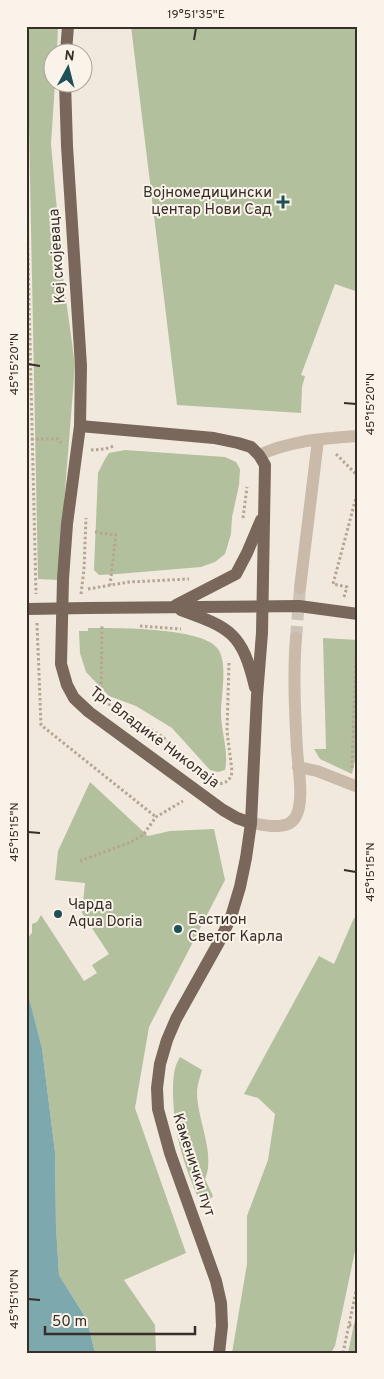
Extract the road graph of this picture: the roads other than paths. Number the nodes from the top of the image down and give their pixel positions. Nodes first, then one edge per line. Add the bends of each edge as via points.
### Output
1 (68, 26) edge
2 (67, 42) edge
3 (65, 92) edge
4 (80, 426) junction
5 (358, 436) edge
6 (318, 440) junction
7 (260, 455) junction
8 (263, 515) junction
9 (300, 588) tunnel mouth
10 (171, 607) junction
11 (263, 607) junction
12 (26, 609) edge
13 (358, 614) edge
14 (296, 638) tunnel mouth
15 (257, 696) junction
16 (298, 767) junction
17 (358, 787) edge
18 (251, 823) junction
19 (219, 1353) edge

1 - 2 main road
3 - 4 main road, Кеј скојеваца via 81,366
4 - 7 main road via 214,438 251,447
4 - 18 main road, Трг Владике Николаја via 63,579 62,664 68,685 74,698 89,712 224,810
5 - 6 street
6 - 7 street via 278,447
6 - 9 street
7 - 8 main road via 265,465
8 - 10 main road via 236,574
8 - 11 main road
10 - 11 main road
10 - 12 main road, bridge
10 - 15 main road via 205,619 233,634 243,648
11 - 13 main road via 299,606
11 - 15 main road
14 - 16 street, Трг Владике Николаја
15 - 18 main road
16 - 17 street
16 - 18 street, Трг Владике Николаја via 300,796 295,820 271,826
18 - 19 main road, Каменички пут via 240,887 230,917 176,1019 160,1064 158,1088 158,1109 170,1153 216,1281 222,1326

